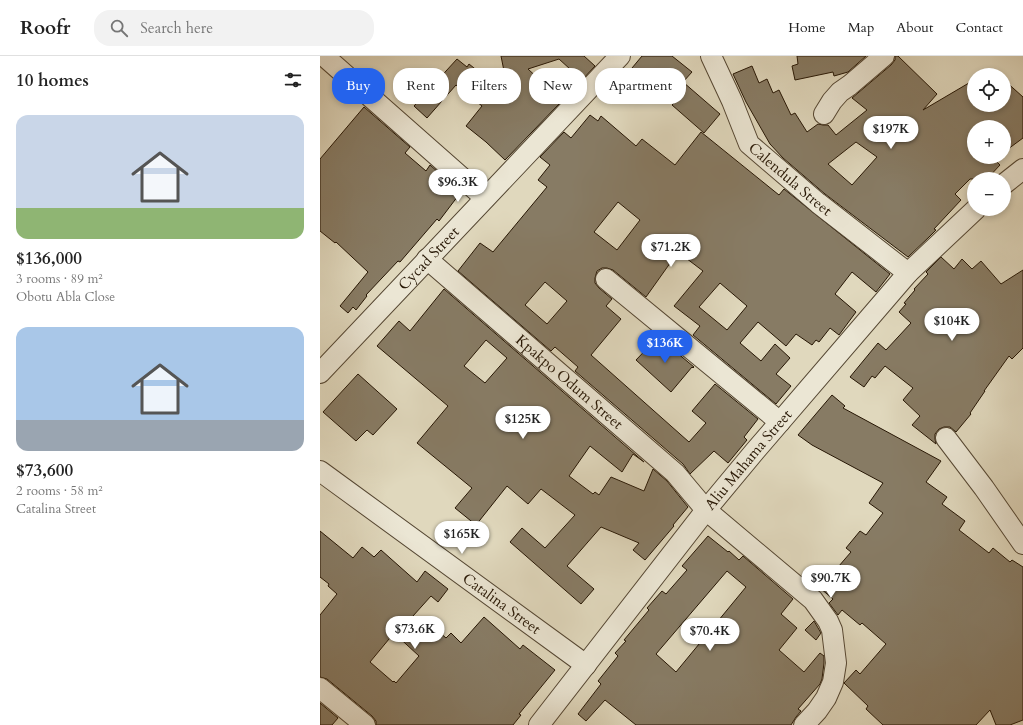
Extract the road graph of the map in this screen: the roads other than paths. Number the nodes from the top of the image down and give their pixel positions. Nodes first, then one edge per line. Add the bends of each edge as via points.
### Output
1 (620, 56) edge
2 (711, 56) edge
3 (884, 56) edge
4 (324, 59) edge
5 (824, 114) dead end
6 (1023, 169) edge
7 (1011, 178) edge
8 (485, 198) junction
9 (969, 216) edge
10 (427, 259) junction
11 (908, 273) junction
12 (606, 279) dead end
13 (320, 373) edge
14 (780, 422) junction
15 (946, 438) dead end
16 (320, 471) edge
17 (706, 510) junction
18 (1023, 544) edge
19 (586, 665) junction
20 (320, 688) edge
21 (365, 725) edge
22 (539, 725) edge
23 (804, 725) edge

1 - 8 street, Cycad Street
2 - 11 street, Calendula Street via 749,144 818,203
3 - 5 street via 840,92
4 - 8 street
6 - 7 street
8 - 10 street, Cycad Street
9 - 11 street, Aliu Mahama Street
10 - 13 street, Cycad Street
10 - 17 street, Kpakpo Odum Street via 675,472
11 - 14 street, Aliu Mahama Street
12 - 14 street
14 - 17 street, Aliu Mahama Street
15 - 18 street
16 - 19 street, Catalina Street
17 - 19 street, Aliu Mahama Street
17 - 23 street, Kpakpo Odum Street via 813,600 828,621 832,630 836,663 834,682 817,711
19 - 22 street, Aliu Mahama Street
20 - 21 street

